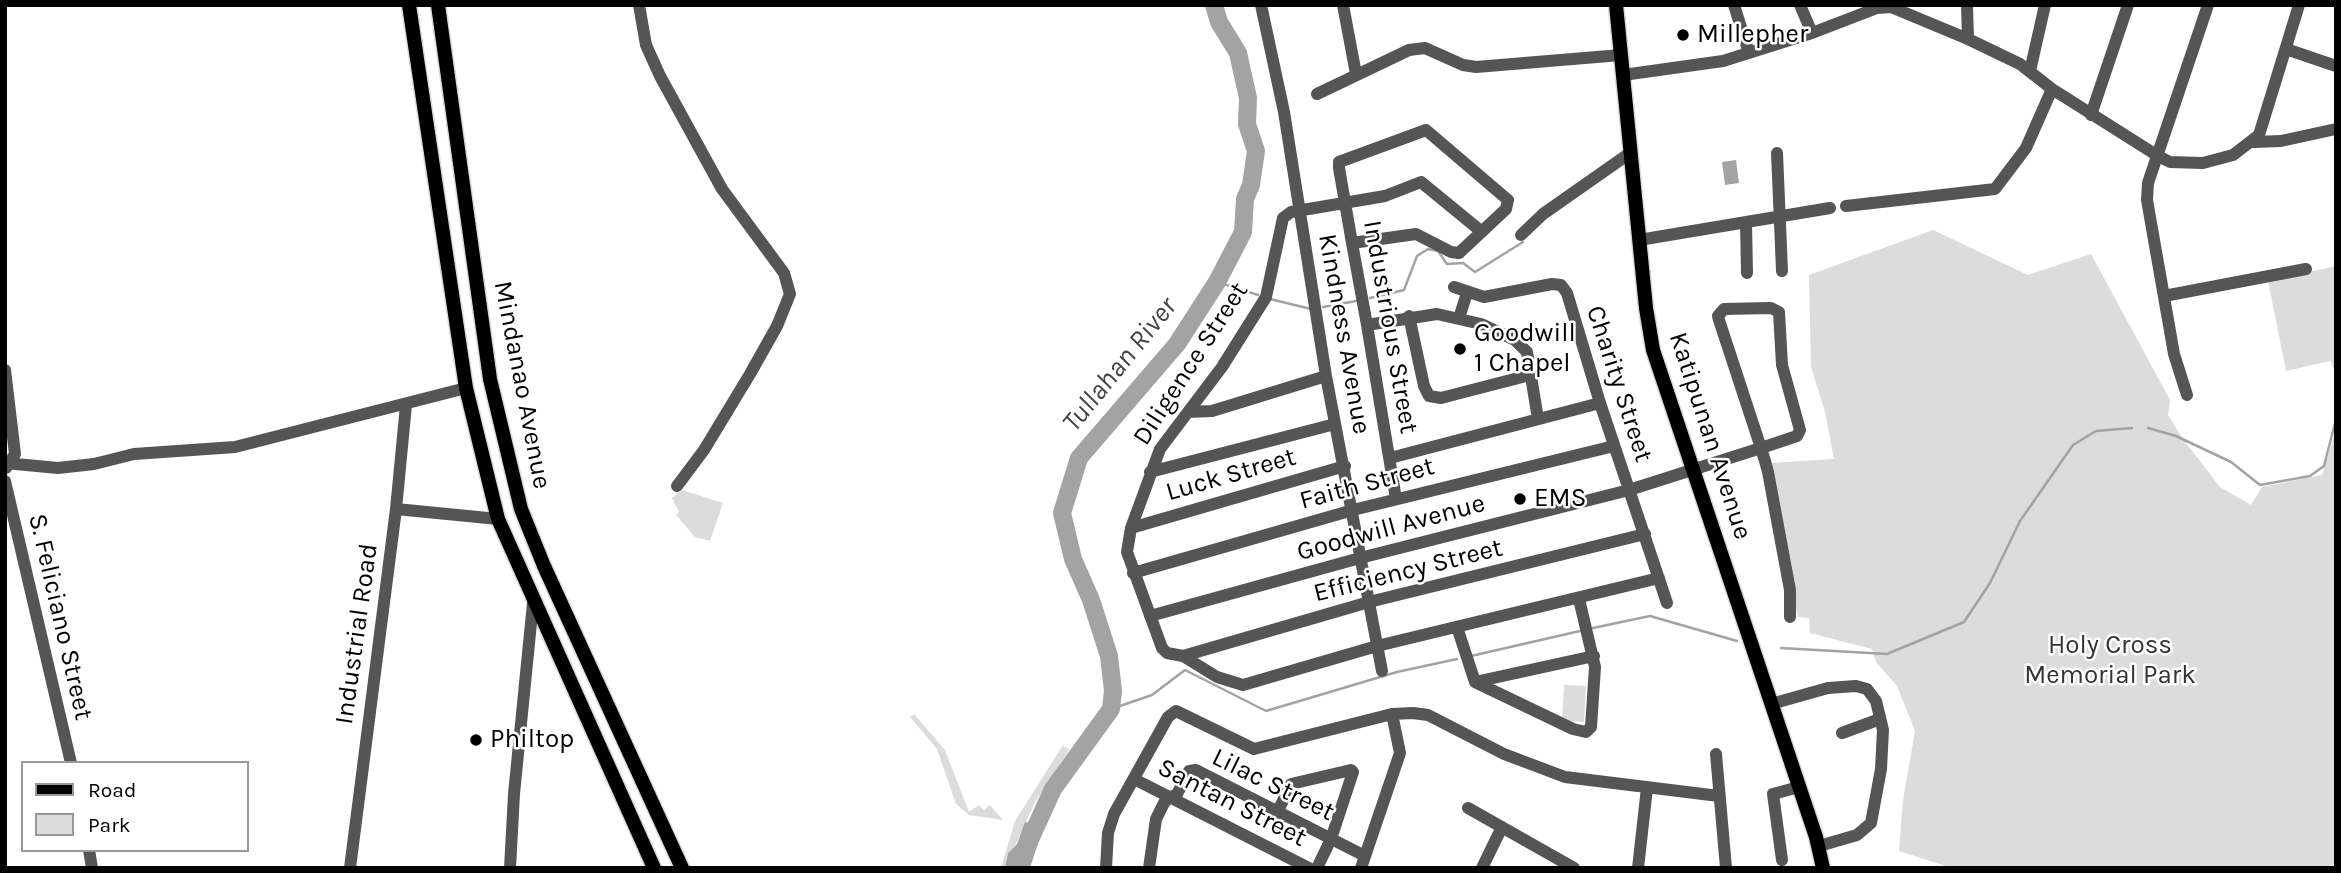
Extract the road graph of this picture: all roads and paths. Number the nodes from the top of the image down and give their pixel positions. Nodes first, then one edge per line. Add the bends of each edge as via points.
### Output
1 (409, 5) edge
2 (438, 5) edge
3 (639, 5) edge
4 (1261, 5) edge
5 (1343, 5) edge
6 (1616, 5) edge
7 (1734, 5) edge
8 (1800, 5) edge
9 (1967, 5) edge
10 (2045, 5) edge
11 (2128, 5) edge
12 (2208, 5) edge
13 (2299, 5) edge
14 (1877, 6) edge
15 (1812, 33) junction
16 (1968, 38) junction
17 (2286, 49) junction
18 (1749, 53) junction
19 (1621, 55) junction
20 (2336, 66) edge
21 (2030, 71) junction
22 (1356, 74) junction
23 (1623, 75) junction
24 (2052, 89) junction
25 (1317, 94) dead end
26 (2091, 115) junction
27 (2336, 129) edge
28 (456, 135) junction
29 (429, 140) junction
30 (2253, 142) junction
31 (1630, 153) junction
32 (1777, 153) dead end
33 (2158, 156) junction
34 (1345, 203) junction
35 (1846, 206) dead end
36 (1829, 208) dead end
37 (1300, 211) junction
38 (1780, 217) junction
39 (1746, 223) junction
40 (1482, 232) junction
41 (1521, 235) dead end
42 (1639, 240) junction
43 (1352, 243) junction
44 (2306, 269) dead end
45 (1782, 271) dead end
46 (1747, 273) dead end
47 (1454, 287) dead end
48 (1467, 293) junction
49 (2164, 296) junction
50 (1409, 316) junction
51 (1459, 318) junction
52 (1367, 325) junction
53 (5, 370) edge
54 (1530, 375) junction
55 (1326, 376) junction
56 (466, 388) junction
57 (2187, 395) dead end
58 (1600, 403) junction
59 (406, 405) junction
60 (1188, 412) junction
61 (1538, 419) junction
62 (1335, 424) junction
63 (1615, 446) junction
64 (1761, 448) junction
65 (1390, 458) junction
66 (6, 465) edge
67 (1345, 466) junction
68 (1694, 470) junction
69 (1150, 472) junction
70 (5, 481) edge
71 (677, 486) dead end
72 (1629, 489) junction
73 (1396, 499) junction
74 (396, 509) junction
75 (1353, 510) junction
76 (498, 519) junction
77 (1131, 527) junction
78 (1645, 534) junction
79 (1360, 558) junction
80 (1133, 573) junction
81 (1660, 578) junction
82 (1579, 598) junction
83 (1369, 602) junction
84 (533, 603) junction
85 (1667, 603) dead end
86 (1150, 616) junction
87 (1790, 617) dead end
88 (1457, 627) junction
89 (1377, 646) junction
90 (1183, 656) junction
91 (1594, 656) junction
92 (1382, 671) dead end
93 (1475, 682) junction
94 (1771, 704) junction
95 (1392, 714) junction
96 (1880, 719) junction
97 (1842, 733) dead end
98 (1716, 754) dead end
99 (72, 761) edge
100 (1134, 779) junction
101 (1799, 787) junction
102 (1647, 788) junction
103 (1719, 796) junction
104 (1171, 797) junction
105 (1468, 808) dead end
106 (1278, 813) junction
107 (1502, 827) junction
108 (1331, 839) junction
109 (1819, 846) junction
110 (1782, 860) dead end
111 (1363, 862) edge
112 (1148, 867) edge
113 (350, 868) edge
114 (510, 868) edge
115 (654, 868) edge
116 (682, 868) edge
117 (1106, 868) edge
118 (1309, 868) edge
119 (1317, 868) edge
120 (1482, 868) edge
121 (1574, 868) edge
122 (1638, 868) edge
123 (1726, 868) edge
124 (1823, 868) edge

1 - 29 main road, Mindanao Avenue
2 - 28 main road, Mindanao Avenue
3 - 71 street via 646,45 660,76 722,189 784,273 790,293 778,326 750,374
4 - 37 street, Kindness Avenue
5 - 22 street
6 - 19 main road, Katipunan Avenue
7 - 18 street
8 - 15 street
9 - 16 street
10 - 21 street
11 - 26 street
12 - 33 street
13 - 17 street
14 - 15 street
14 - 16 street via 1898,9
15 - 18 street
16 - 21 street
17 - 20 street
17 - 30 street via 2263,126
18 - 23 street
19 - 22 street via 1476,66 1425,48 1409,50
19 - 23 main road, Katipunan Avenue
21 - 24 street
22 - 25 street
23 - 31 main road, Katipunan Avenue
24 - 26 street
24 - 35 street via 2025,148 1995,189
26 - 33 street
27 - 30 street
28 - 29 main road
28 - 116 main road, Mindanao Avenue via 490,379 521,509
29 - 56 main road, Mindanao Avenue
30 - 33 street via 2211,161 2185,163
31 - 41 street via 1543,214
31 - 42 main road, Katipunan Avenue
32 - 38 street
33 - 49 street via 2147,200
34 - 37 street
34 - 40 street via 1385,196 1421,182
34 - 40 street, Industrious Street via 1339,162 1419,130 1429,131 1507,198 1506,209
34 - 43 street, Industrious Street
36 - 38 street
37 - 55 street, Kindness Avenue
37 - 60 street, Diligence Street via 1286,214 1281,222 1266,297 1259,310
38 - 39 street
38 - 45 street
39 - 42 street
39 - 46 street
40 - 43 street via 1457,254 1416,234
42 - 68 main road, Katipunan Avenue via 1653,350
43 - 52 street, Industrious Street
44 - 49 street
47 - 48 street, Charity Street
48 - 51 street
48 - 58 street, Charity Street via 1484,297 1561,285
49 - 57 street
50 - 51 street
50 - 52 street
50 - 54 street via 1429,396
51 - 54 street via 1524,346
52 - 65 street, Industrious Street
53 - 66 street via 15,453
54 - 61 street
55 - 60 street via 1212,411
55 - 62 street, Kindness Avenue
56 - 59 street
56 - 76 main road, Mindanao Avenue
58 - 61 street
58 - 63 street, Charity Street
59 - 66 street via 235,447 134,453 58,468
59 - 74 street, Industrial Road
60 - 69 street, Diligence Street via 1160,449
61 - 65 street
62 - 67 street, Kindness Avenue
62 - 69 street
63 - 72 street, Charity Street
63 - 73 street, Faith Street
64 - 64 street, Goodwill Avenue via 1797,436 1800,430 1783,373 1777,310 1721,310 1719,320
64 - 68 street, Goodwill Avenue
64 - 87 street via 1790,590
65 - 73 street, Industrious Street
67 - 75 street, Kindness Avenue
67 - 77 street, Luck Street
68 - 72 street, Goodwill Avenue
68 - 94 main road, Katipunan Avenue
69 - 77 street, Diligence Street
70 - 99 street, S. Feliciano Street
72 - 78 street, Charity Street
72 - 79 street, Goodwill Avenue
73 - 75 street, Faith Street
74 - 76 street
74 - 113 street, Industrial Road
75 - 79 street, Kindness Avenue
75 - 80 street, Faith Street
76 - 84 main road, Mindanao Avenue
77 - 80 street, Diligence Street via 1127,552
78 - 81 street, Charity Street
78 - 83 street, Efficiency Street
79 - 83 street, Kindness Avenue
79 - 86 street, Goodwill Avenue
80 - 86 street, Diligence Street
81 - 82 street, Diligence Street
81 - 85 street, Charity Street
82 - 88 street, Diligence Street
82 - 91 street
83 - 89 street, Kindness Avenue
83 - 90 street, Efficiency Street
84 - 114 street
84 - 115 main road, Mindanao Avenue
86 - 90 street, Diligence Street via 1162,648
88 - 89 street, Diligence Street
88 - 93 street
89 - 90 street, Diligence Street via 1243,685 1217,677
89 - 92 street, Kindness Avenue
91 - 93 street
91 - 93 street via 1591,727 1586,732
94 - 96 street via 1828,688 1856,686 1867,689 1877,701
94 - 101 main road, Katipunan Avenue
95 - 100 street via 1254,749 1176,711 1168,717
95 - 102 street via 1428,715 1504,754 1565,777
95 - 111 street via 1400,753
96 - 97 street
96 - 109 street via 1881,769 1871,823 1857,835
98 - 103 street
100 - 104 street, Santan Street
100 - 117 street via 1108,833
101 - 109 main road, Katipunan Avenue
101 - 110 street via 1773,794
102 - 103 street
102 - 122 street
103 - 123 street
104 - 106 street, Lilac Street via 1189,771 1196,771
104 - 112 street via 1156,819
104 - 118 street, Santan Street
105 - 107 street
106 - 108 street, Lilac Street
106 - 108 street, Santan Street via 1291,784 1351,770 1353,776
107 - 120 street
107 - 121 street
108 - 111 street, Lilac Street
108 - 119 street, Santan Street
109 - 124 main road, Katipunan Avenue

